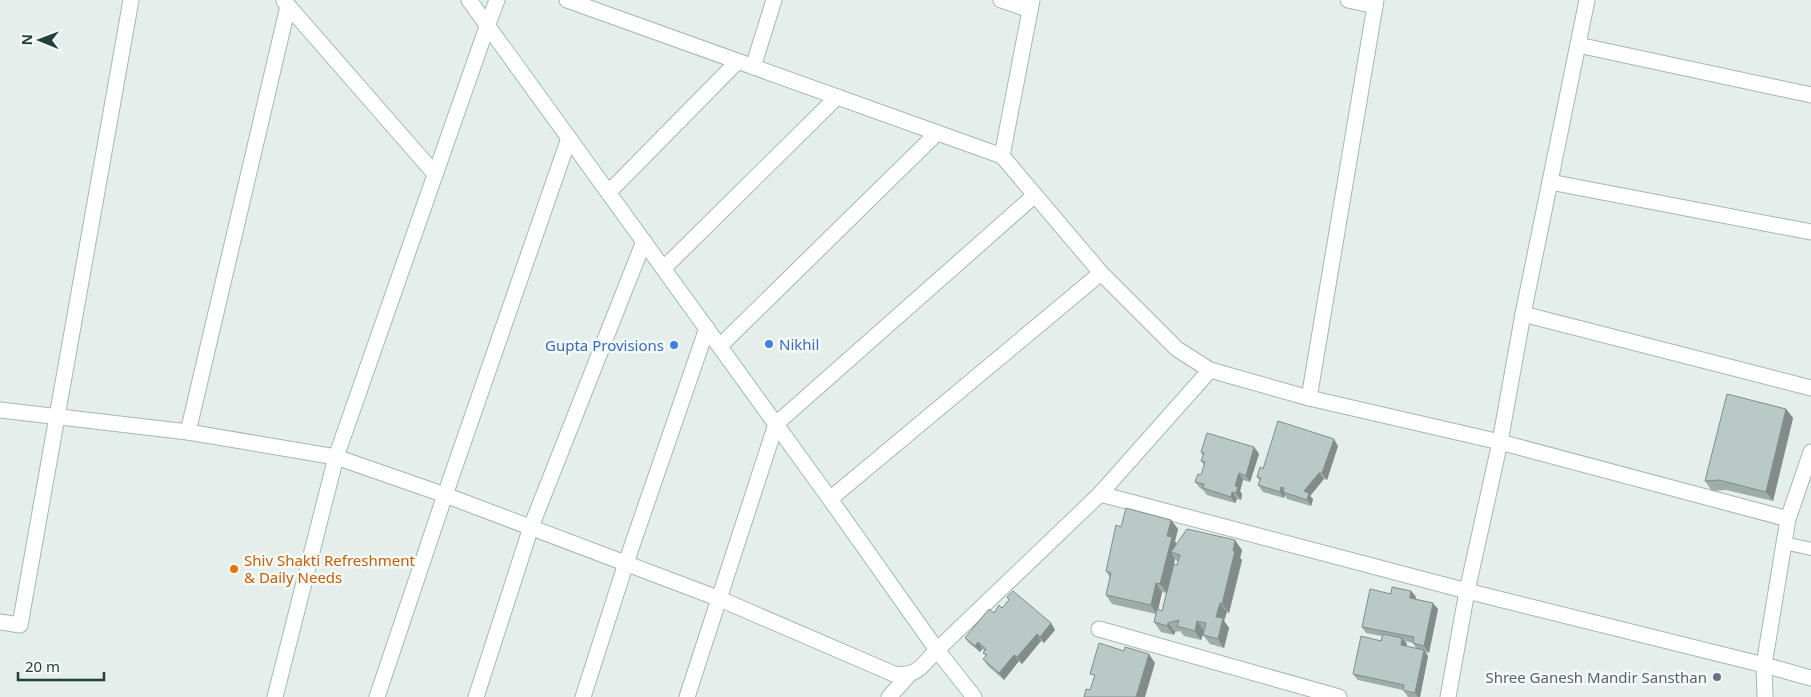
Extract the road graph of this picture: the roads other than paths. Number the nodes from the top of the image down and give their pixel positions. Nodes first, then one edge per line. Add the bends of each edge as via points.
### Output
1 (131, 0) edge
2 (469, 0) edge
3 (497, 0) edge
4 (567, 0) edge
5 (774, 0) edge
6 (1001, 0) edge
7 (1348, 0) edge
8 (1587, 0) edge
9 (285, 3) edge
10 (1376, 3) edge
11 (1031, 5) edge
12 (488, 24) junction
13 (1578, 46) junction
14 (737, 62) junction
15 (753, 67) junction
16 (1811, 95) edge
17 (837, 97) junction
18 (937, 133) junction
19 (569, 138) junction
20 (1002, 156) junction
21 (435, 174) junction
22 (1550, 182) junction
23 (609, 192) junction
24 (1035, 195) junction
25 (1811, 232) edge
26 (644, 241) junction
27 (664, 268) junction
28 (1101, 273) junction
29 (1523, 314) junction
30 (707, 328) junction
31 (720, 346) junction
32 (1210, 370) junction
33 (1811, 388) edge
34 (1309, 398) junction
35 (0, 410) edge
36 (58, 417) junction
37 (776, 424) junction
38 (188, 432) junction
39 (1500, 442) junction
40 (1811, 452) edge
41 (336, 457) junction
42 (445, 494) junction
43 (1100, 494) junction
44 (830, 499) junction
45 (1788, 519) junction
46 (531, 527) junction
47 (1784, 543) junction
48 (1811, 549) edge
49 (626, 562) junction
50 (1467, 592) junction
51 (720, 599) junction
52 (0, 622) edge
53 (1099, 629) dead end
54 (937, 650) junction
55 (1764, 665) junction
56 (908, 676) junction
57 (1811, 678) edge
58 (275, 697) edge
59 (377, 697) edge
60 (476, 697) edge
61 (583, 697) edge
62 (688, 697) edge
63 (889, 697) edge
64 (974, 697) edge
65 (1339, 697) edge
66 (1448, 697) edge
67 (1765, 697) edge

1 - 36 street
2 - 12 street
3 - 12 street
4 - 14 street
5 - 15 street
6 - 11 street
7 - 10 street
8 - 13 street
9 - 21 street
9 - 38 street
10 - 34 street
11 - 20 street
12 - 19 street
12 - 21 street
13 - 16 street
13 - 22 street
14 - 15 street
14 - 23 street
15 - 17 street
17 - 18 street
17 - 27 street
18 - 20 street
18 - 31 street
19 - 23 street
19 - 42 street
20 - 24 street
21 - 41 street
22 - 25 street
22 - 29 street
23 - 26 street
24 - 28 street
24 - 37 street
26 - 27 street
26 - 46 street
27 - 30 street
28 - 32 street via 1177,349
28 - 44 street
29 - 33 street
29 - 39 street
30 - 31 street
30 - 49 street
31 - 37 street
32 - 34 street
32 - 43 street
34 - 39 street
35 - 36 street
36 - 38 street
36 - 52 street via 20,625
37 - 44 street
37 - 51 street
38 - 41 street
39 - 45 street
39 - 50 street
40 - 45 street
41 - 42 street
41 - 58 street
42 - 46 street
42 - 59 street
43 - 50 street
43 - 54 street
44 - 54 street
45 - 47 street
46 - 49 street
46 - 60 street
47 - 48 lane
47 - 55 street
49 - 51 street
49 - 61 street
50 - 55 street
50 - 66 street
51 - 56 street via 894,674
51 - 62 street
53 - 65 street
54 - 56 street
54 - 64 street
55 - 57 street
55 - 67 street
56 - 63 street

